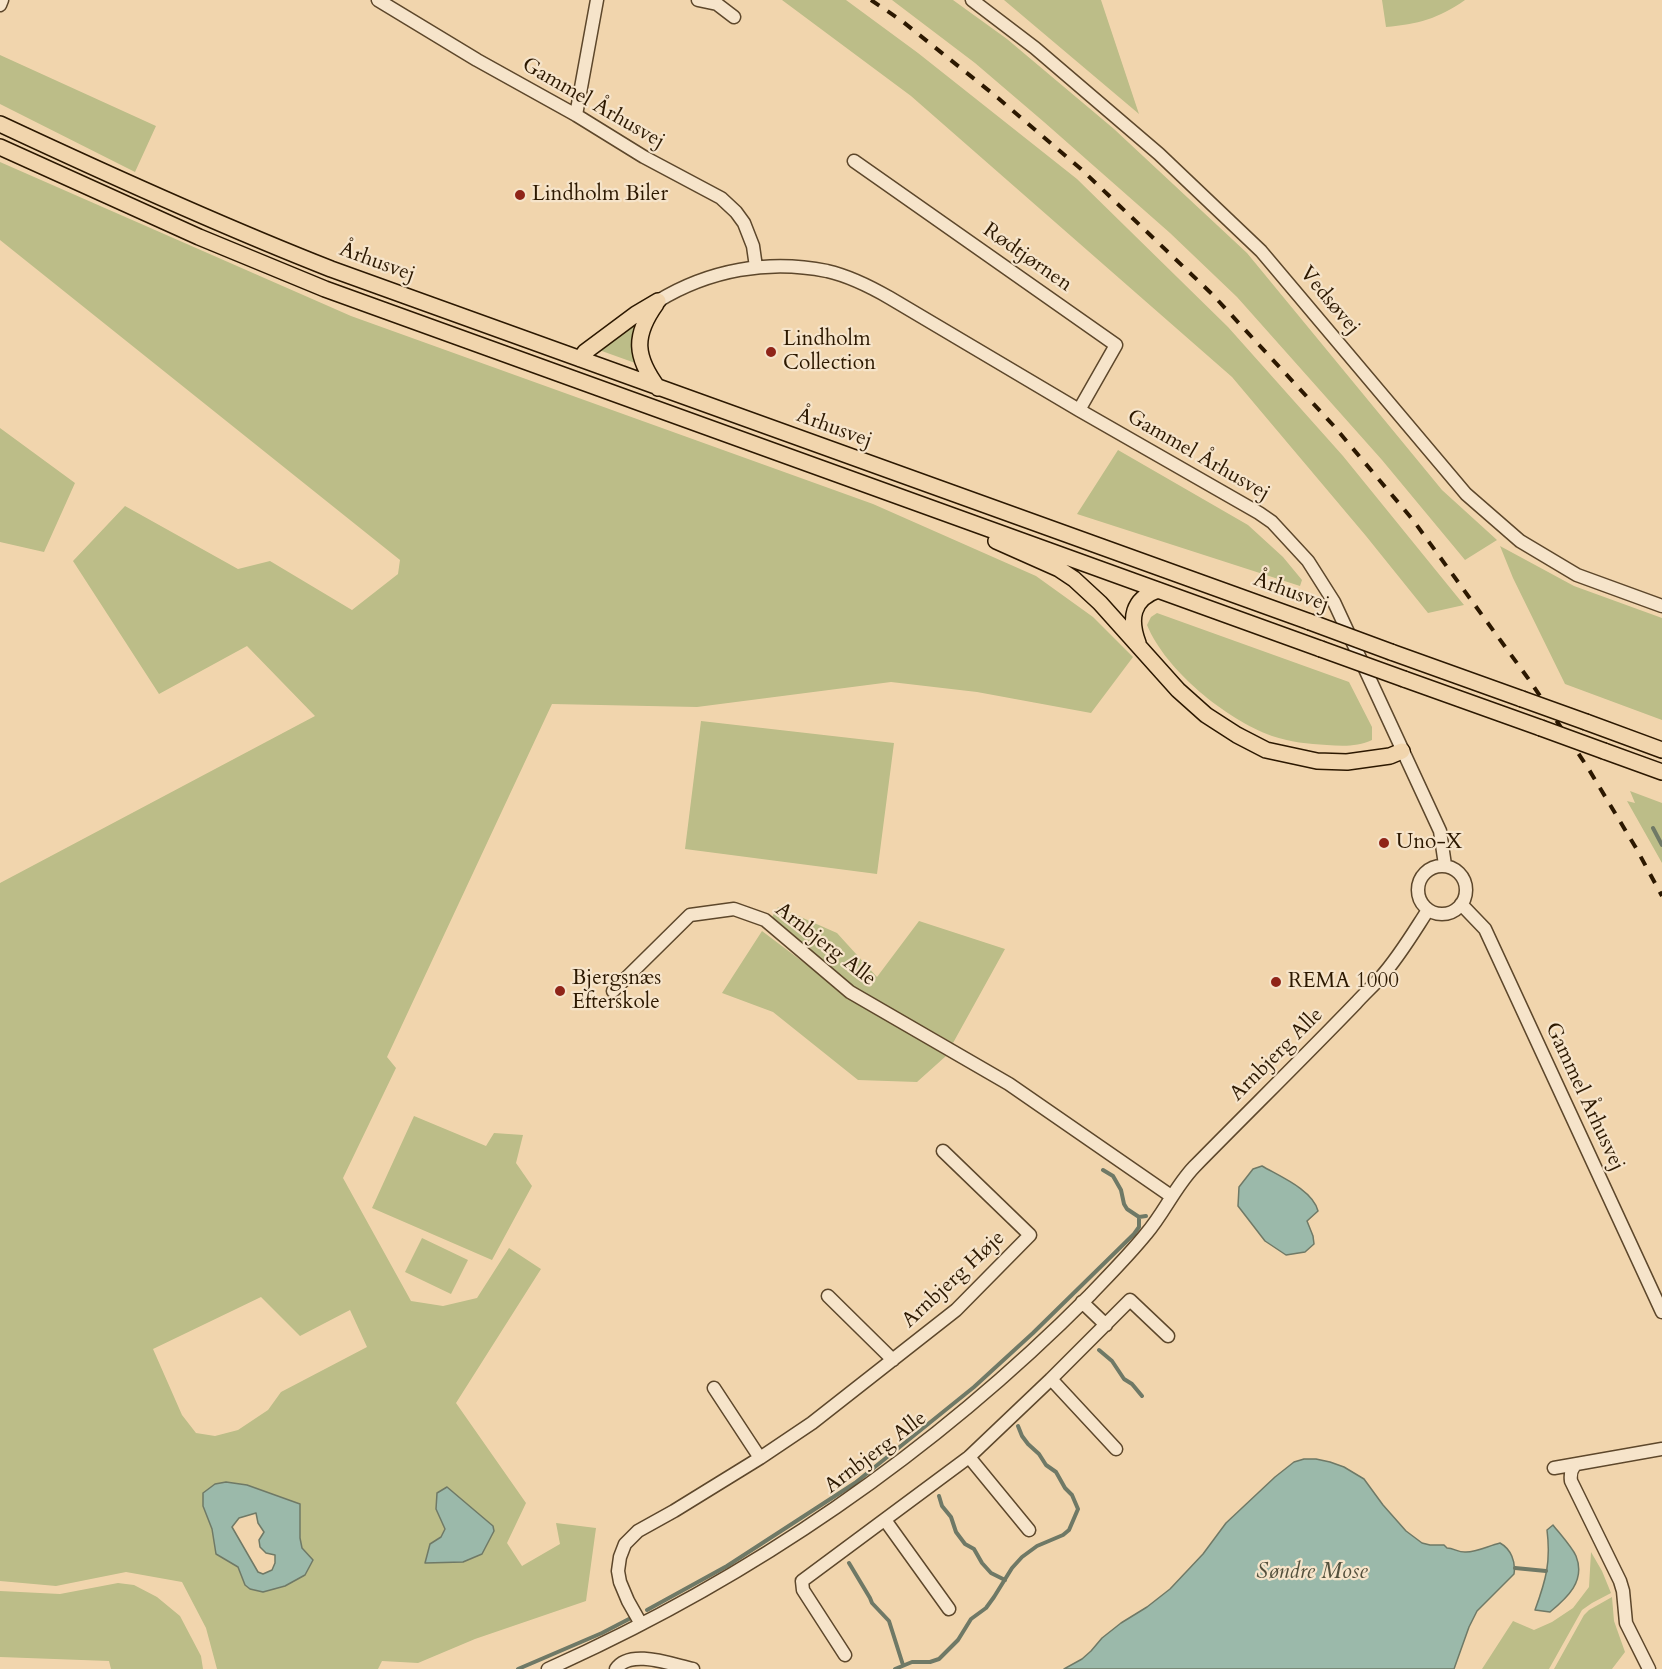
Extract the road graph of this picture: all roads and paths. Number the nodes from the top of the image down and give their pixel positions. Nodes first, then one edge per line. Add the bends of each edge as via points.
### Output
1 (2, 0) edge
2 (378, 0) edge
3 (597, 0) edge
4 (698, 0) edge
5 (972, 0) edge
6 (0, 5) edge
7 (398, 5) edge
8 (734, 17) dead end
9 (576, 115) junction
10 (0, 124) edge
11 (0, 147) edge
12 (854, 161) dead end
13 (756, 267) junction
14 (658, 301) junction
15 (580, 359) junction
16 (658, 388) junction
17 (1079, 410) junction
18 (884, 491) junction
19 (1158, 590) junction
20 (1662, 606) edge
21 (1140, 646) junction
22 (1662, 750) edge
23 (1402, 752) junction
24 (1662, 772) edge
25 (1445, 866) junction
26 (1461, 904) junction
27 (1428, 910) junction
28 (613, 992) dead end
29 (943, 1150) dead end
30 (1171, 1196) junction
31 (828, 1296) dead end
32 (1082, 1302) junction
33 (1662, 1312) edge
34 (1106, 1325) junction
35 (1168, 1336) dead end
36 (893, 1360) junction
37 (1051, 1379) junction
38 (714, 1388) dead end
39 (1116, 1449) dead end
40 (1662, 1449) edge
41 (969, 1457) junction
42 (760, 1458) junction
43 (1575, 1465) junction
44 (1554, 1468) dead end
45 (885, 1520) junction
46 (1029, 1530) dead end
47 (948, 1609) dead end
48 (641, 1624) junction
49 (845, 1655) dead end
50 (555, 1668) edge
51 (616, 1669) edge
52 (693, 1669) edge
53 (1649, 1669) edge

1 - 6 street
2 - 7 street, Gammel Århusvej
3 - 9 street
4 - 8 street via 717,4
5 - 20 street, Vedsøvej via 1035,48 1150,147 1261,251 1475,502 1520,541 1577,575
7 - 9 street, Gammel Århusvej via 477,60
9 - 13 street, Gammel Århusvej via 726,202 744,223
10 - 15 main road, Århusvej via 270,245
11 - 18 main road, Århusvej via 325,289
12 - 17 street, Rødtjørnen via 1116,345
13 - 14 street, Gammel Århusvej via 707,277
13 - 17 street, Gammel Århusvej via 828,271 862,284
14 - 15 main road
14 - 16 main road via 642,326 639,350
15 - 16 main road, Århusvej
16 - 22 main road, Århusvej, bridge
17 - 23 street, Gammel Århusvej via 1272,522 1308,561 1334,602
18 - 19 main road, Århusvej
18 - 21 main road via 1059,569 1087,589
19 - 21 main road via 1142,597 1134,614
19 - 24 main road, Århusvej, bridge
21 - 23 main road via 1206,715 1266,750 1317,761 1347,762
23 - 25 street, Gammel Århusvej via 1440,831
25 - 26 street via 1463,877 1466,891
25 - 27 street via 1431,868 1420,878 1419,899
26 - 27 street via 1447,913
26 - 33 street, Gammel Århusvej via 1485,929
27 - 30 street, Arnbjerg Alle via 1381,977 1191,1170
28 - 30 street, Arnbjerg Alle via 690,915 734,909 765,920 850,992 1009,1084
29 - 36 street, Arnbjerg Høje via 1030,1235 956,1310
30 - 32 street, Arnbjerg Alle via 1147,1234
31 - 36 street
32 - 34 street
32 - 48 street, Arnbjerg Alle via 1008,1372 863,1489 791,1538
34 - 35 street via 1130,1300
34 - 37 street
36 - 42 street, Arnbjerg Høje
37 - 39 street
37 - 41 street
38 - 42 street
40 - 43 street
41 - 45 street
41 - 46 street
42 - 48 street, Arnbjerg Høje via 638,1531 625,1544 618,1571 620,1582
43 - 44 street
43 - 53 street via 1571,1481 1620,1581 1626,1623
45 - 47 street
45 - 49 street via 802,1581 803,1590
48 - 50 street, Arnbjerg Alle
51 - 52 street via 629,1659 643,1658

